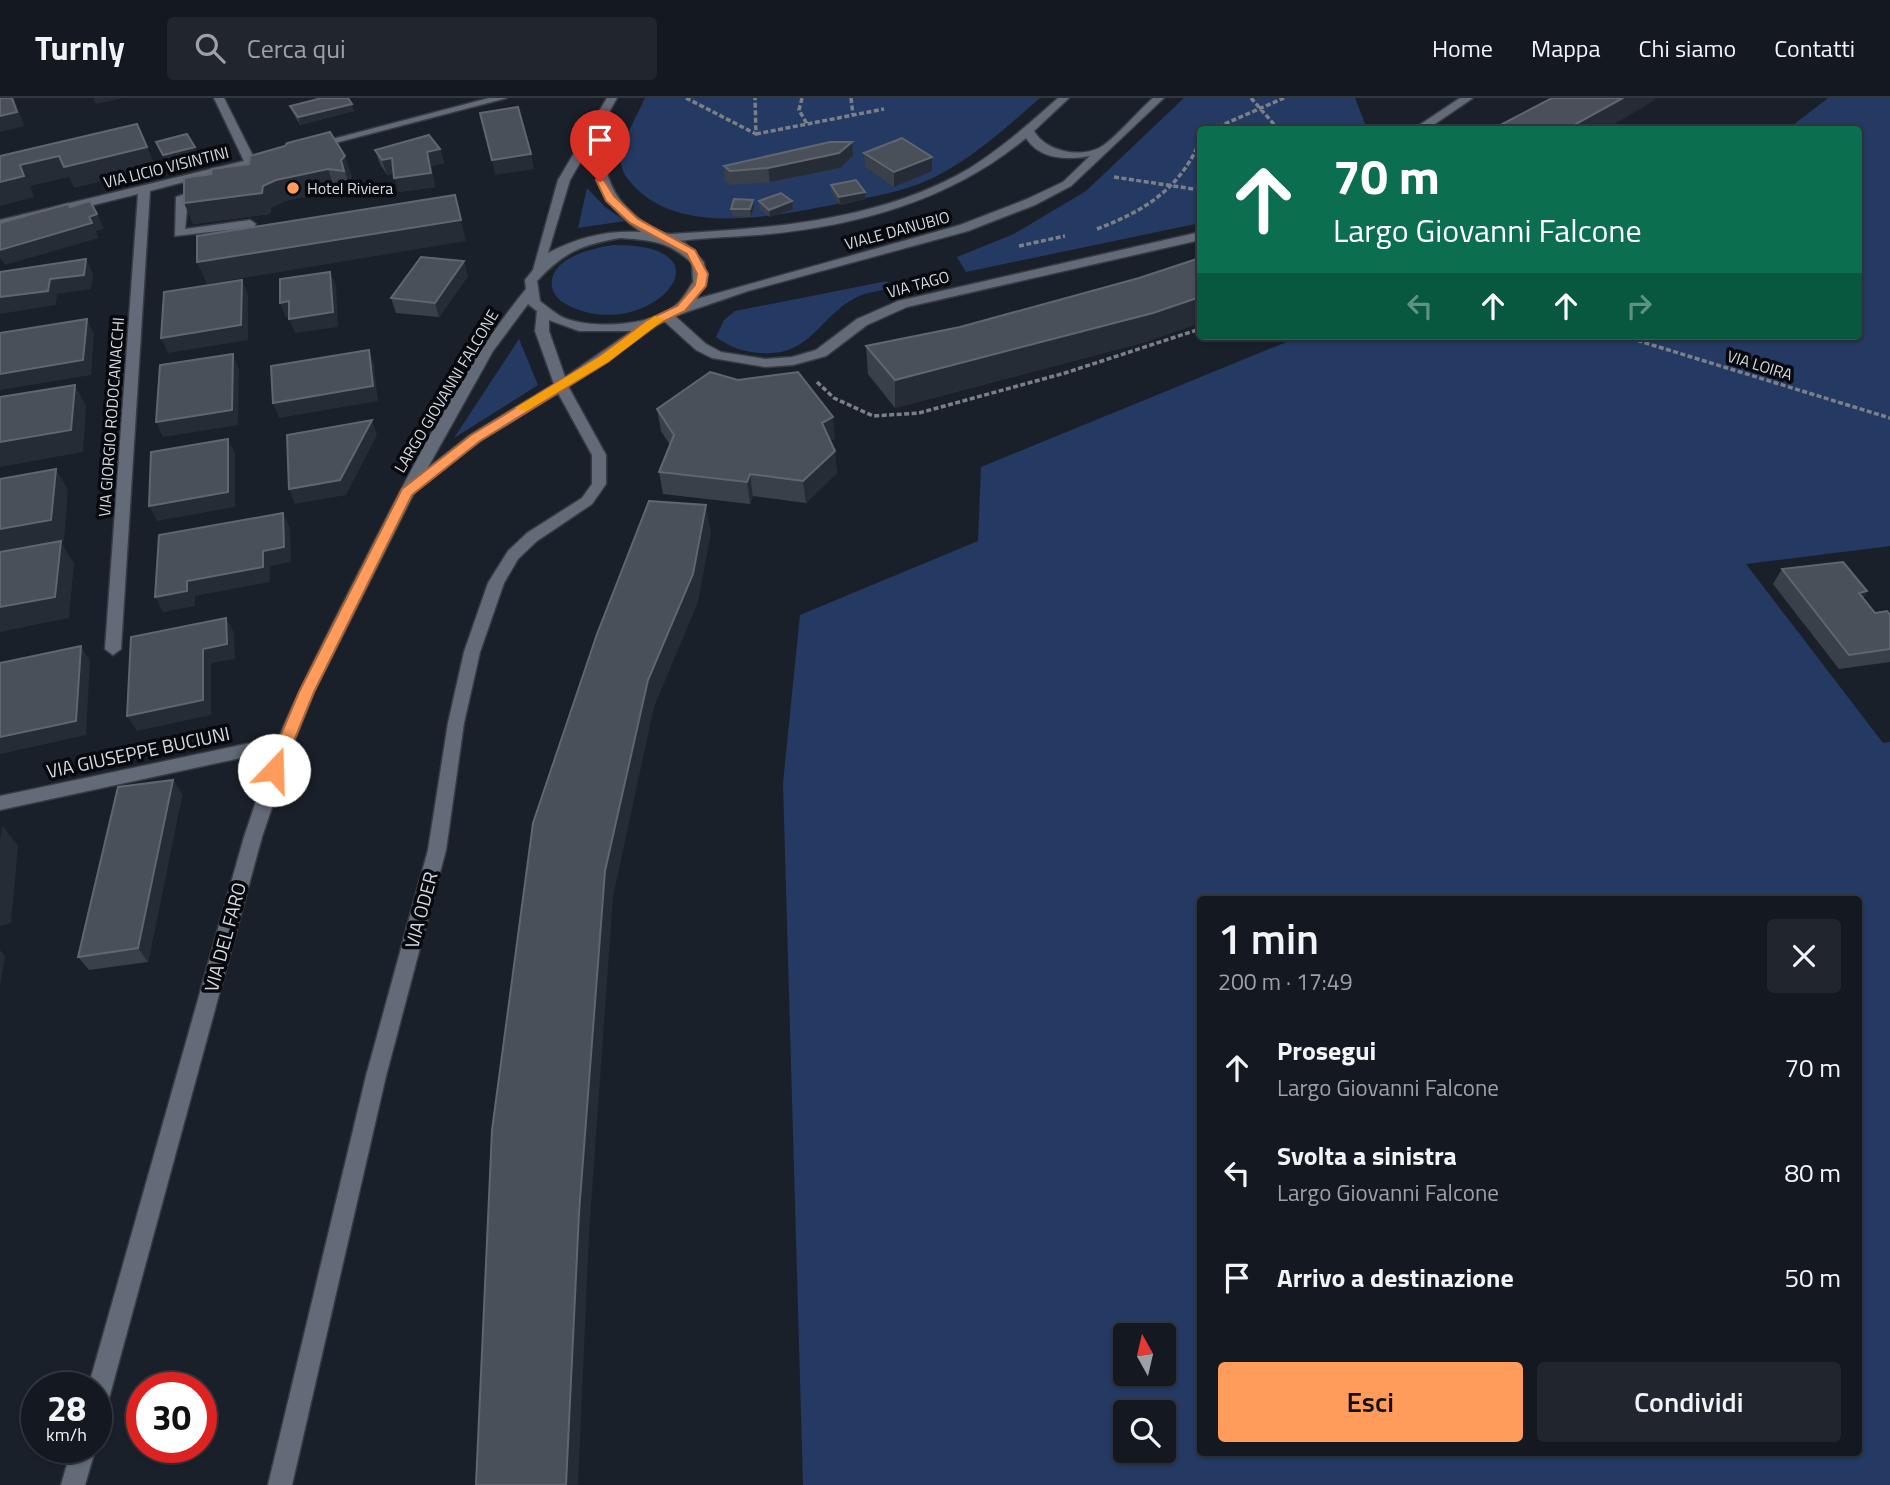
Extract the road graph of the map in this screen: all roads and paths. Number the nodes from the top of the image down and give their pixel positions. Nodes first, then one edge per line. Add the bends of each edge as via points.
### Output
1 (219, 98) edge
2 (500, 98) edge
3 (612, 98) edge
4 (686, 98) edge
5 (755, 98) edge
6 (802, 98) edge
7 (851, 98) edge
8 (1065, 98) edge
9 (1159, 98) edge
10 (1251, 98) edge
11 (1284, 98) edge
12 (1468, 98) edge
13 (884, 108) dead end
14 (1261, 109) junction
15 (853, 115) junction
16 (807, 124) junction
17 (1220, 126) edge
18 (1276, 126) edge
19 (1423, 126) edge
20 (1028, 131) junction
21 (756, 134) junction
22 (589, 136) junction
23 (303, 149) edge
24 (1106, 150) junction
25 (1197, 151) edge
26 (289, 152) edge
27 (250, 162) junction
28 (235, 166) junction
29 (1087, 168) junction
30 (241, 178) edge
31 (1176, 186) junction
32 (144, 188) junction
33 (219, 188) edge
34 (1197, 190) edge
35 (0, 224) edge
36 (250, 224) edge
37 (1091, 231) dead end
38 (1068, 235) dead end
39 (1197, 237) edge
40 (663, 238) junction
41 (1008, 250) dead end
42 (538, 268) junction
43 (530, 292) junction
44 (681, 308) junction
45 (543, 312) junction
46 (667, 316) junction
47 (651, 322) junction
48 (1197, 330) edge
49 (1636, 340) edge
50 (793, 361) junction
51 (561, 385) junction
52 (1890, 418) edge
53 (407, 492) junction
54 (113, 649) dead end
55 (285, 742) junction
56 (0, 803) edge
57 (104, 1372) edge
58 (79, 1463) edge
59 (73, 1485) edge
60 (280, 1485) edge

1 - 27 street
2 - 23 street
3 - 22 street
4 - 21 path
5 - 21 path
6 - 16 path via 799,110
7 - 15 path
8 - 20 street, VIALE DANUBIO
9 - 24 street, VIALE DANUBIO
10 - 14 path
11 - 14 path
12 - 19 street
13 - 15 path
14 - 17 path
14 - 18 path
15 - 16 path
16 - 21 path
20 - 24 street via 1034,144 1052,153
20 - 40 street, VIALE DANUBIO via 1007,150 957,180 876,212 796,229
22 - 40 street, LARGO GIOVANNI FALCONE via 606,193 624,213
22 - 42 street, LARGO GIOVANNI FALCONE via 561,189
24 - 29 street, VIALE DANUBIO
25 - 31 path
26 - 27 street, VIA LICIO VISINTINI
27 - 28 street, VIA LICIO VISINTINI
28 - 30 street
28 - 32 street, VIA LICIO VISINTINI
29 - 31 path via 1107,176
29 - 44 street, VIALE DANUBIO via 1046,196 964,228
31 - 34 path
31 - 37 path via 1135,215
32 - 35 street, VIA LICIO VISINTINI
32 - 54 street, VIA GIORGIO RODOCANACCHI
33 - 36 street via 182,197 179,233
38 - 41 path
39 - 50 street, VIA TAGO via 903,304 862,323 821,353
40 - 42 street, LARGO GIOVANNI FALCONE via 640,234 592,238 570,245
40 - 44 street, LARGO GIOVANNI FALCONE via 691,252 702,274 693,298
42 - 43 street, LARGO GIOVANNI FALCONE
43 - 45 street
43 - 53 street, LARGO GIOVANNI FALCONE via 487,350
44 - 46 street, LARGO GIOVANNI FALCONE
45 - 47 street, LARGO GIOVANNI FALCONE via 579,327 628,328
45 - 51 street via 542,331
46 - 47 street, LARGO GIOVANNI FALCONE
46 - 50 street, VIA TAGO via 701,347 717,355 755,363
47 - 51 street, LARGO GIOVANNI FALCONE via 616,351
48 - 50 path via 919,413 873,416 834,398
49 - 52 path, VIA LOIRA
51 - 53 street, LARGO GIOVANNI FALCONE via 475,438
51 - 60 street, VIA ODER via 596,446 599,484 587,501 531,537 513,555 493,589 472,652 437,850 376,1076
53 - 55 street, VIA DEL FARO
55 - 56 street, VIA GIUSEPPE BUCIUNI
55 - 57 street, VIA DEL FARO via 253,837
58 - 59 street

